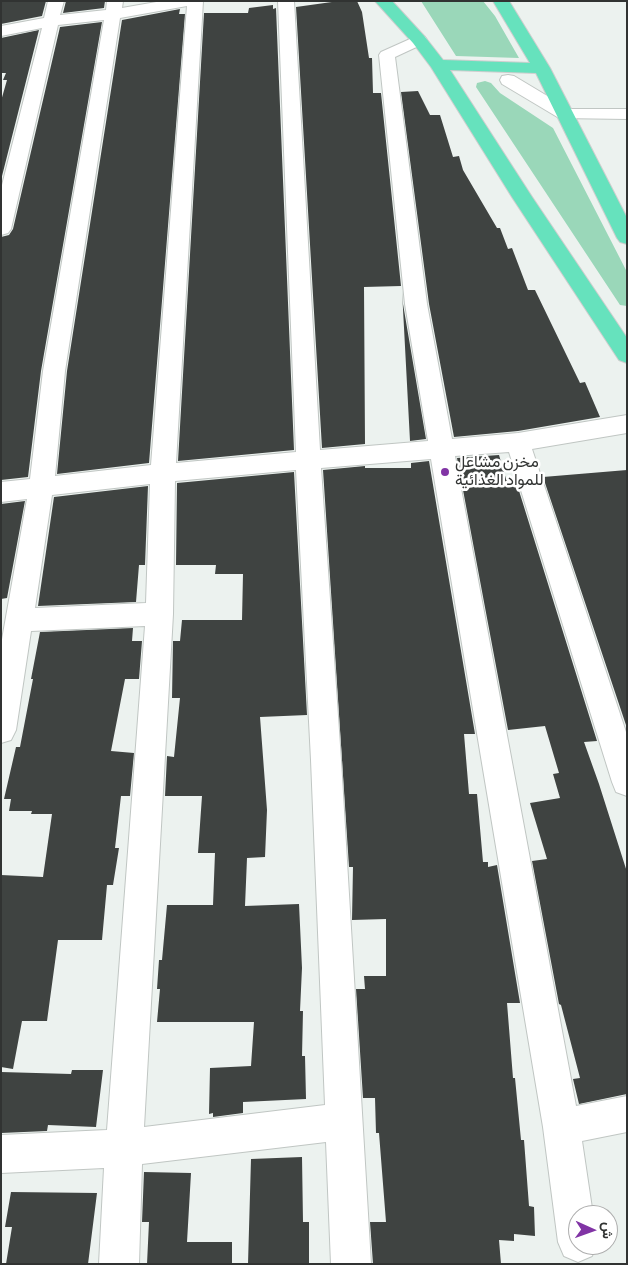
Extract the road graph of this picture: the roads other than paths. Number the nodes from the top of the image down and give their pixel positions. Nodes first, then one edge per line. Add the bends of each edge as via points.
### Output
1 (56, 1) edge
2 (194, 1) edge
3 (286, 1) edge
4 (383, 1) edge
5 (501, 1) edge
6 (114, 8) edge
7 (53, 20) junction
8 (1, 31) edge
9 (419, 40) junction
10 (438, 65) junction
11 (542, 68) junction
12 (508, 80) dead end
13 (565, 114) junction
14 (627, 114) edge
15 (1, 229) edge
16 (627, 238) edge
17 (627, 354) edge
18 (627, 424) edge
19 (518, 442) junction
20 (440, 448) junction
21 (308, 459) junction
22 (163, 472) junction
23 (41, 488) junction
24 (1, 492) edge
25 (159, 614) junction
26 (20, 620) junction
27 (1, 730) edge
28 (627, 782) edge
29 (627, 1114) edge
30 (344, 1120) junction
31 (561, 1127) junction
32 (124, 1148) junction
33 (1, 1154) edge
34 (572, 1205) edge
35 (119, 1264) edge
36 (351, 1264) edge

1 - 7 street
2 - 6 street
2 - 22 street
3 - 21 street
4 - 9 main road
5 - 11 main road
6 - 7 street
6 - 23 street via 54,371
7 - 8 street
7 - 15 street
9 - 10 main road
9 - 20 street via 387,55 416,304
10 - 11 main road
10 - 17 main road
11 - 13 main road
12 - 13 street
13 - 14 street
13 - 16 main road
18 - 19 street
19 - 20 street
19 - 28 street
20 - 21 street
20 - 31 street
21 - 22 street
21 - 30 street
22 - 23 street
22 - 25 street
23 - 24 street
23 - 26 street
25 - 26 street
25 - 32 street
26 - 27 street
29 - 31 street
30 - 32 street
30 - 36 street
31 - 34 street
32 - 33 street
32 - 35 street

